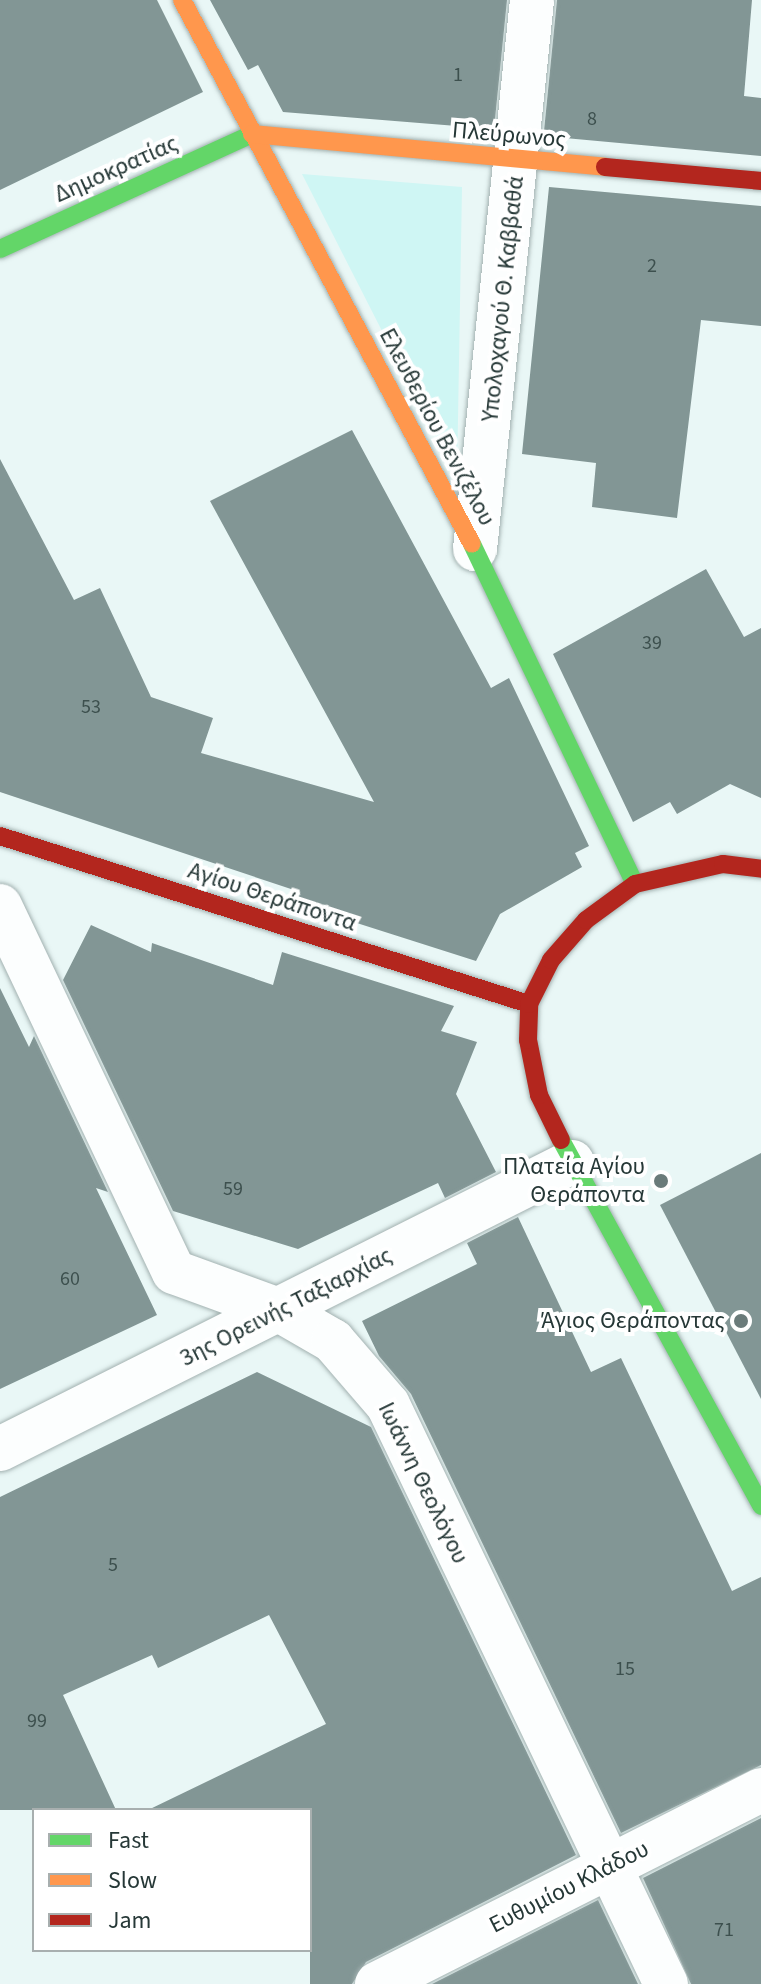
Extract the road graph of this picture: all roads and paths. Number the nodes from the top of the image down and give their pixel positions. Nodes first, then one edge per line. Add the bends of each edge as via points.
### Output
1 (182, 0) edge
2 (532, 0) edge
3 (252, 134) junction
4 (519, 160) junction
5 (761, 181) edge
6 (0, 249) edge
7 (475, 549) junction
8 (0, 836) edge
9 (761, 869) edge
10 (635, 884) junction
11 (0, 906) edge
12 (529, 1004) junction
13 (572, 1162) junction
14 (281, 1311) junction
15 (0, 1449) edge
16 (761, 1506) edge
17 (761, 1790) edge
18 (606, 1867) junction
19 (377, 1984) edge
20 (666, 1984) edge

1 - 3 street, Ελευθερίου Βενιζέλου
2 - 4 street, Υπολοχαγού Θ. Καββαθά
3 - 4 street, Πλεύρωνος
3 - 6 street, Δημοκρατίας
3 - 7 street, Ελευθερίου Βενιζέλου
4 - 5 street, Πλεύρωνος
4 - 7 street, Υπολοχαγού Θ. Καββαθά
7 - 10 street, Ελευθερίου Βενιζέλου
8 - 12 street, Αγίου Θεράποντα
9 - 10 street via 723,864
10 - 12 street via 586,920 551,960
11 - 14 street, Ιωάννη Θεολόγου via 174,1272
12 - 13 street via 528,1040 539,1095
13 - 14 street, 3ης Ορεινής Ταξιαρχίας
13 - 16 street
14 - 15 street, 3ης Ορεινής Ταξιαρχίας
14 - 18 street, Ιωάννη Θεολόγου via 333,1341 388,1405
17 - 18 street, Ευθυμίου Κλάδου
18 - 19 street, Ευθυμίου Κλάδου
18 - 20 street, Ιωάννη Θεολόγου

